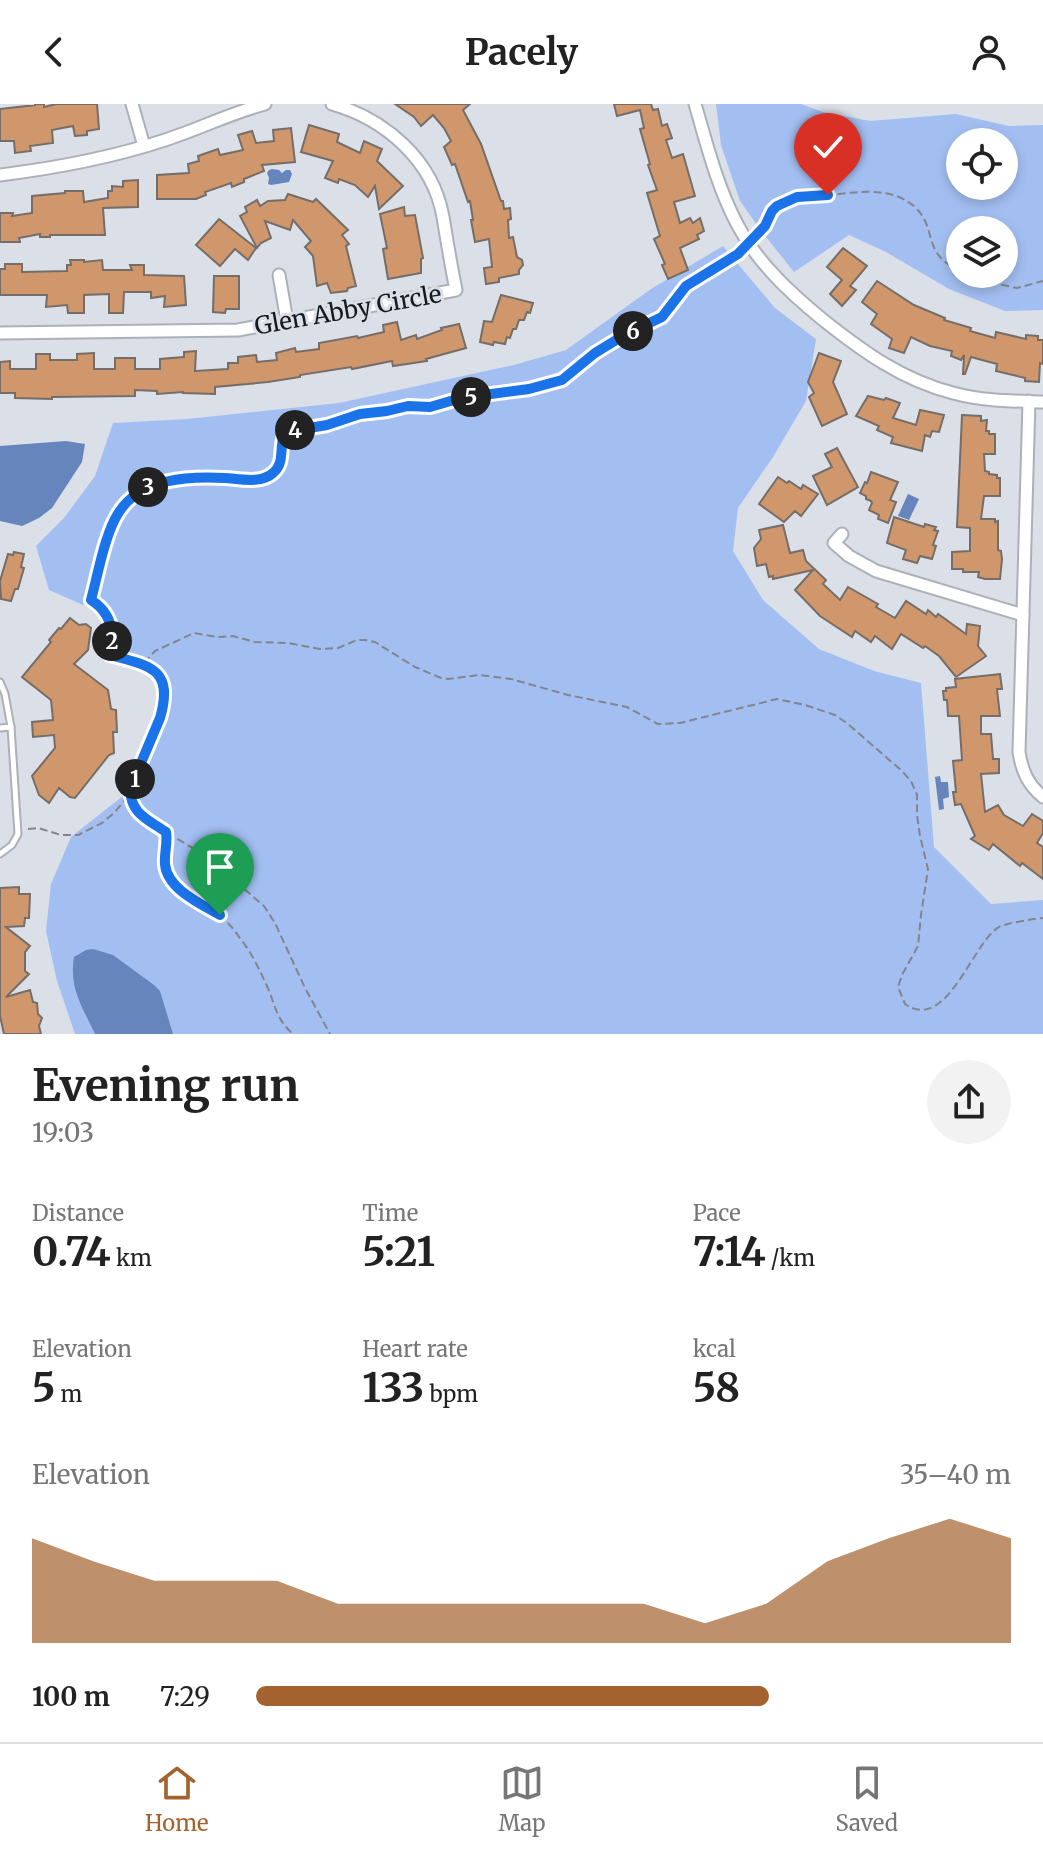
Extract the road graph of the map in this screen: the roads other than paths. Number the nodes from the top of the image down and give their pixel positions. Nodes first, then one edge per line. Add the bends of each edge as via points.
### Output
1 (132, 104) edge
2 (265, 104) edge
3 (332, 104) edge
4 (695, 104) edge
5 (144, 146) junction
6 (0, 175) edge
7 (279, 275) dead end
8 (287, 321) junction
9 (0, 333) edge
10 (1029, 401) junction
11 (1043, 402) edge
12 (842, 534) dead end
13 (1023, 615) junction
14 (0, 682) edge
15 (11, 727) junction
16 (0, 728) edge
17 (1043, 797) edge
18 (0, 854) edge

1 - 5 street
2 - 5 street
3 - 8 street, Glen Abby Circle via 381,125 421,166 443,217 456,290
4 - 10 street via 725,200 770,271 803,303 858,348 926,385 978,398
5 - 6 street
7 - 8 street
8 - 9 street, Glen Abby Circle via 238,330
10 - 11 street
10 - 13 street
12 - 13 street via 834,543 876,571
13 - 17 street via 1019,752 1025,776
14 - 15 lane
15 - 16 lane
15 - 18 lane via 18,834

